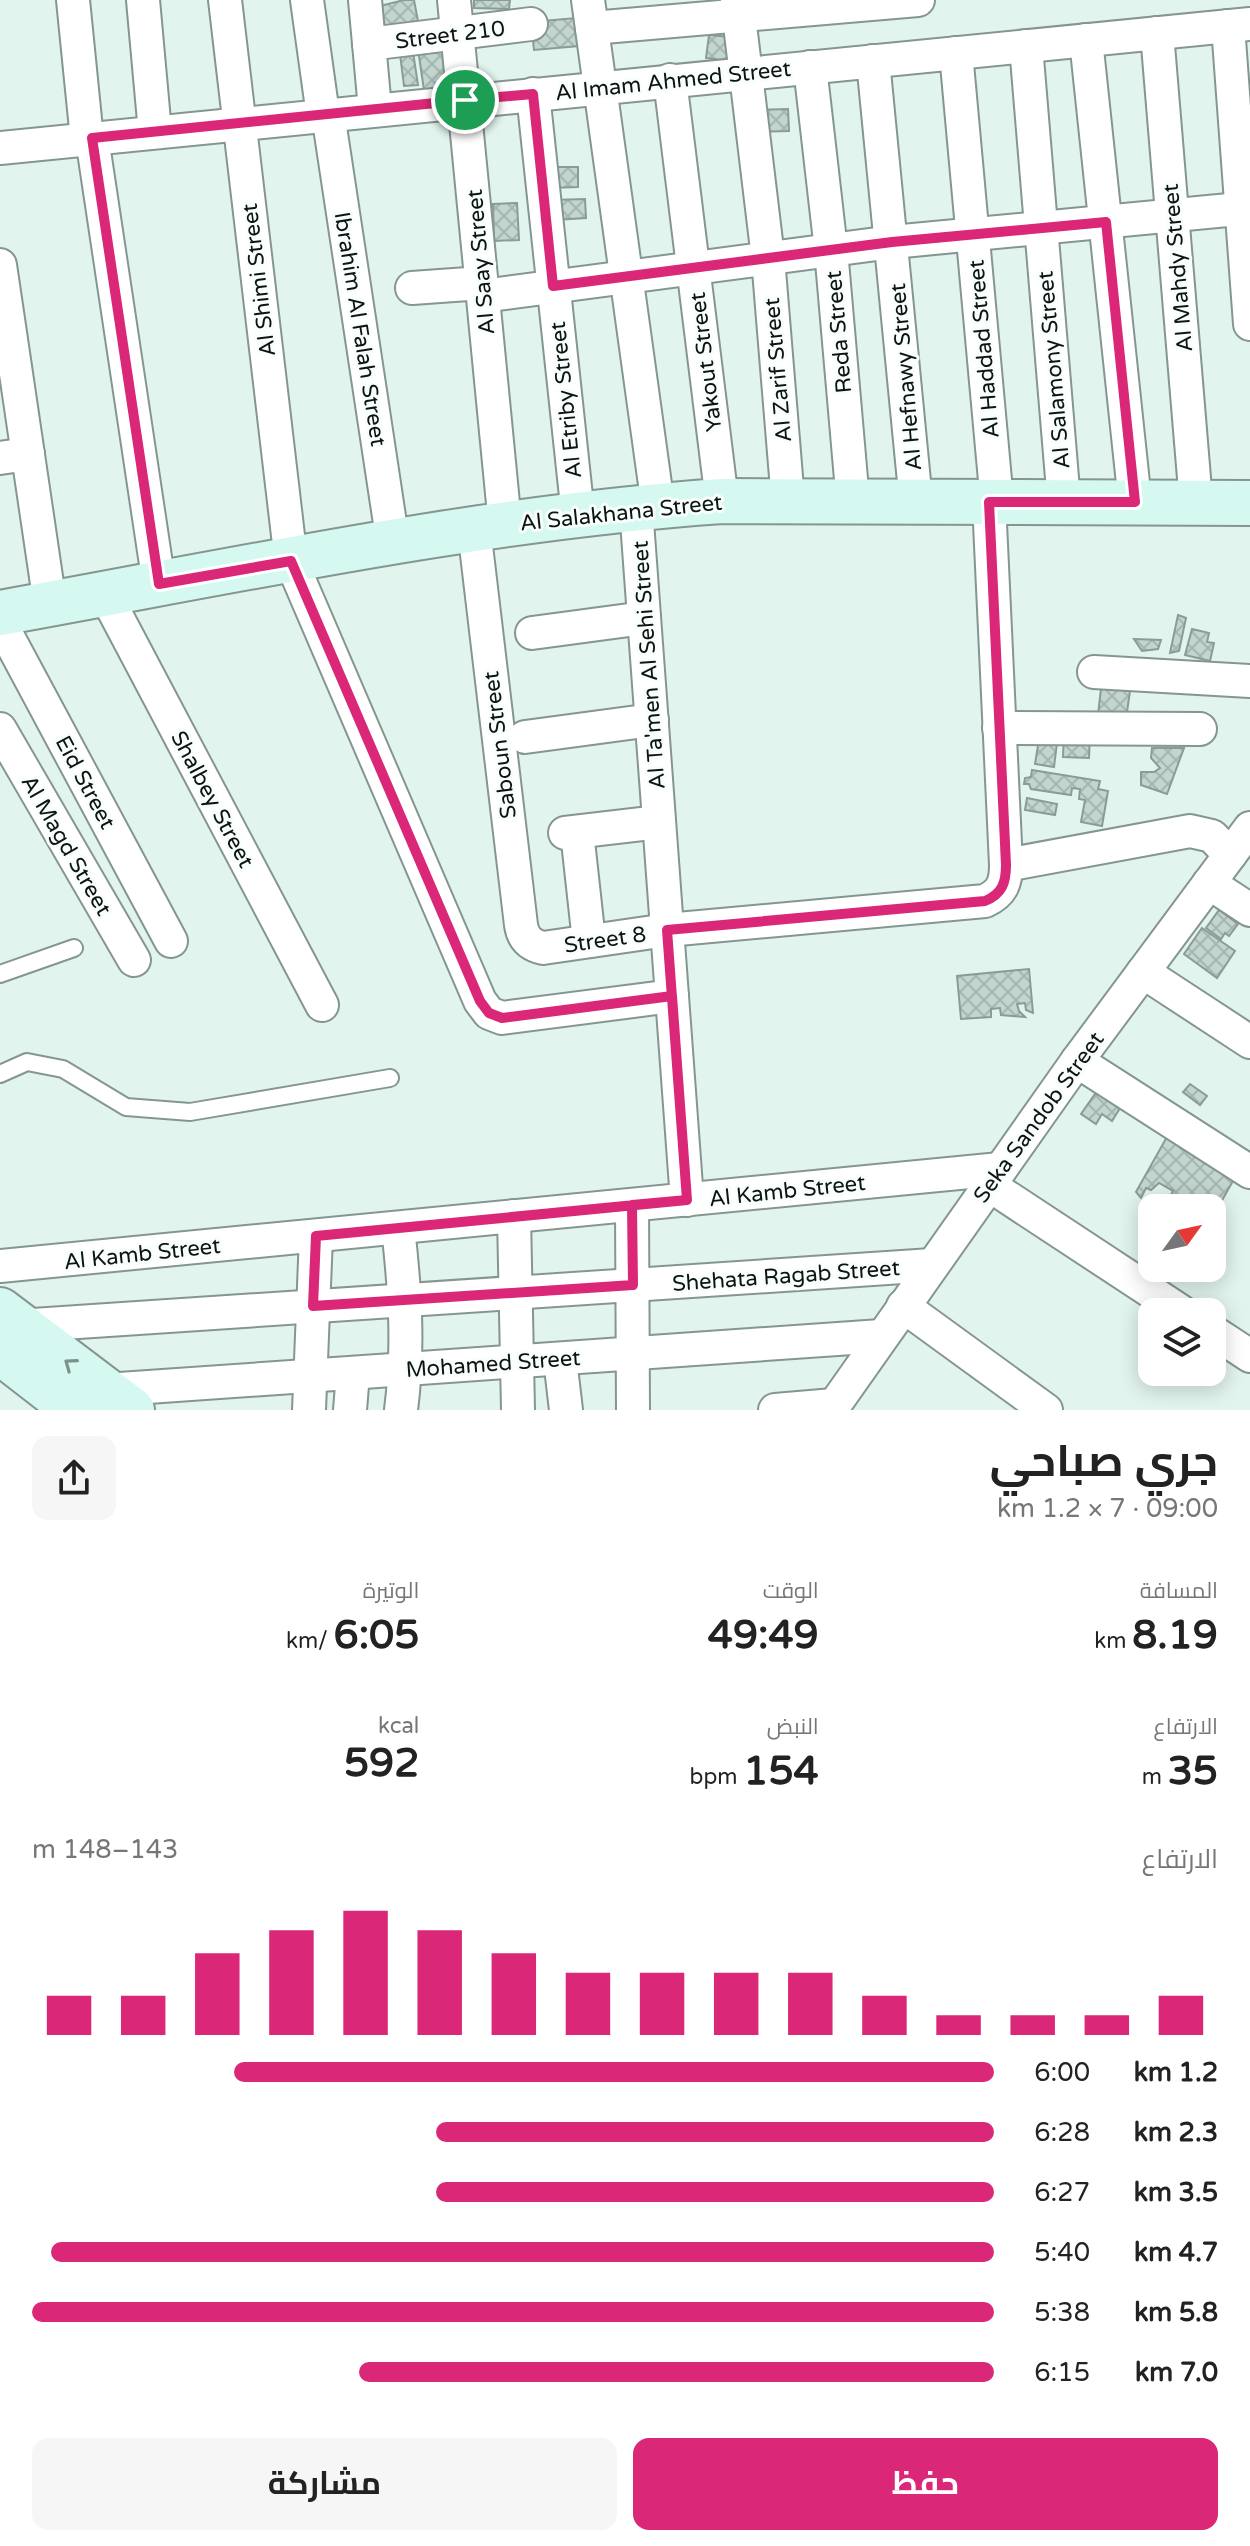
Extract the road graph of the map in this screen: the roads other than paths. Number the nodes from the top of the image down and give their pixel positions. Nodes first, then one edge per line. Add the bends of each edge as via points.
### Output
1 (73, 0) edge
2 (143, 0) edge
3 (225, 0) edge
4 (307, 0) edge
5 (365, 0) edge
6 (454, 0) edge
7 (918, 0) edge
8 (881, 2) edge
9 (738, 8) edge
10 (590, 14) edge
11 (531, 24) dead end
12 (1239, 25) edge
13 (458, 33) junction
14 (1157, 33) junction
15 (1086, 40) junction
16 (369, 44) junction
17 (1026, 46) junction
18 (956, 53) junction
19 (873, 61) junction
20 (810, 67) junction
21 (747, 73) junction
22 (670, 80) junction
23 (599, 87) junction
24 (533, 94) junction
25 (465, 100) junction
26 (375, 109) junction
27 (326, 114) junction
28 (239, 123) junction
29 (155, 132) junction
30 (90, 139) junction
31 (0, 145) edge
32 (1246, 208) edge
33 (1173, 215) junction
34 (1106, 222) junction
35 (1040, 228) junction
36 (973, 234) junction
37 (892, 242) junction
38 (831, 250) junction
39 (768, 258) junction
40 (0, 265) edge
41 (694, 268) junction
42 (627, 276) junction
43 (553, 286) junction
44 (412, 288) dead end
45 (483, 289) junction
46 (1250, 324) edge
47 (14, 456) edge
48 (722, 501) junction
49 (788, 501) junction
50 (853, 502) junction
51 (916, 502) junction
52 (993, 502) junction
53 (1064, 502) junction
54 (1135, 502) junction
55 (1196, 502) junction
56 (1250, 503) edge
57 (647, 507) junction
58 (578, 515) junction
59 (489, 527) junction
60 (393, 543) junction
61 (291, 561) junction
62 (159, 584) junction
63 (105, 594) junction
64 (50, 604) junction
65 (0, 613) edge
66 (644, 618) junction
67 (0, 622) edge
68 (532, 633) dead end
69 (1094, 672) dead end
70 (1250, 681) edge
71 (652, 720) junction
72 (999, 728) junction
73 (0, 729) edge
74 (1200, 729) dead end
75 (525, 737) dead end
76 (659, 822) junction
77 (1250, 828) edge
78 (1230, 855) junction
79 (1006, 865) junction
80 (1209, 883) junction
81 (1250, 910) edge
82 (667, 930) junction
83 (171, 941) dead end
84 (589, 941) junction
85 (74, 948) dead end
86 (543, 948) joint
87 (134, 960) dead end
88 (1143, 972) junction
89 (0, 974) edge
90 (672, 996) junction
91 (322, 1005) dead end
92 (1250, 1042) edge
93 (1077, 1061) junction
94 (0, 1074) edge
95 (390, 1078) dead end
96 (1250, 1172) edge
97 (994, 1177) junction
98 (687, 1200) junction
99 (632, 1205) junction
100 (514, 1216) junction
101 (398, 1228) junction
102 (316, 1236) junction
103 (932, 1265) junction
104 (0, 1266) edge
105 (633, 1285) junction
106 (515, 1293) junction
107 (1163, 1298) edge
108 (406, 1300) junction
109 (313, 1306) junction
110 (903, 1306) junction
111 (6, 1329) edge
112 (881, 1336) junction
113 (1226, 1340) edge
114 (635, 1354) junction
115 (1250, 1356) edge
116 (560, 1359) junction
117 (517, 1362) junction
118 (406, 1369) junction
119 (353, 1373) junction
120 (310, 1376) junction
121 (112, 1405) edge
122 (833, 1407) edge
123 (309, 1410) edge
124 (350, 1410) edge
125 (401, 1410) edge
126 (518, 1410) edge
127 (566, 1410) edge
128 (633, 1410) edge
129 (775, 1410) edge
130 (1046, 1410) edge

1 - 30 street
2 - 29 street
3 - 28 street, Al Shimi Street
4 - 27 street, Ibrahim Al Falah Street
5 - 16 street
6 - 13 street, Al Saay Street
7 - 8 street
8 - 9 street
9 - 10 street
9 - 21 street, Al Zarif Street
10 - 23 street, Al Ta'men Al Sehi Street
11 - 13 street, Street 210
12 - 14 street, Al Imam Ahmed Street
12 - 32 street
13 - 16 street, Street 210
13 - 25 street, Al Saay Street
14 - 15 street, Al Imam Ahmed Street
14 - 33 street, Al Mahdy Street
15 - 17 street, Al Imam Ahmed Street
15 - 34 street
16 - 26 street
17 - 18 street, Al Imam Ahmed Street
17 - 35 street, Al Salamony Street
18 - 19 street, Al Imam Ahmed Street
18 - 36 street, Al Haddad Street
19 - 20 street, Al Imam Ahmed Street
19 - 37 street, Al Hefnawy Street
20 - 21 street, Al Imam Ahmed Street
20 - 38 street, Reda Street
21 - 22 street, Al Imam Ahmed Street
21 - 39 street, Al Zarif Street
22 - 23 street, Al Imam Ahmed Street
22 - 41 street, Yakout Street
23 - 24 street, Al Imam Ahmed Street
23 - 42 street, Al Ta'men Al Sehi Street
24 - 25 street, Al Imam Ahmed Street
24 - 43 street, Al Etriby Street
25 - 26 street, Al Imam Ahmed Street
25 - 45 street, Al Saay Street
26 - 27 street, Al Imam Ahmed Street
27 - 28 street, Al Imam Ahmed Street
27 - 60 street, Ibrahim Al Falah Street
28 - 29 street, Al Imam Ahmed Street
28 - 61 street, Al Shimi Street
29 - 30 street, Al Imam Ahmed Street
30 - 31 street, Al Imam Ahmed Street
30 - 62 street
32 - 33 street
32 - 46 street
33 - 34 street
33 - 55 street, Al Mahdy Street
34 - 35 street
34 - 54 street
35 - 36 street
35 - 53 street, Al Salamony Street
36 - 37 street
36 - 52 street, Al Haddad Street
37 - 38 street
37 - 51 street, Al Hefnawy Street
38 - 39 street
38 - 50 street, Reda Street
39 - 41 street
39 - 49 street, Al Zarif Street
40 - 47 street
41 - 42 street
41 - 48 street, Yakout Street
42 - 43 street
42 - 57 street, Al Ta'men Al Sehi Street
43 - 45 street
43 - 58 street, Al Etriby Street
44 - 45 street
45 - 59 street, Al Saay Street
47 - 64 street
48 - 49 street, Al Salakhana Street
48 - 57 street, Al Salakhana Street
49 - 50 street, Al Salakhana Street
50 - 51 street, Al Salakhana Street
51 - 52 street, Al Salakhana Street
52 - 53 street, Al Salakhana Street
52 - 72 street, Al Haddad Street
53 - 54 street, Al Salakhana Street
54 - 55 street, Al Salakhana Street
55 - 56 street, Al Salakhana Street
57 - 58 street, Al Salakhana Street
57 - 66 street, Al Ta'men Al Sehi Street
58 - 59 street, Al Salakhana Street
59 - 60 street, Al Salakhana Street
59 - 86 street, Saboun Street via 522,932
60 - 61 street, Al Salakhana Street
61 - 62 street, Al Salakhana Street
61 - 90 street, Al Shimi Street via 489,1013 502,1018
62 - 63 street, Al Salakhana Street
63 - 64 street, Al Salakhana Street
63 - 91 street, Shalbey Street
64 - 65 street, Al Salakhana Street
66 - 68 street
66 - 71 street, Al Ta'men Al Sehi Street
67 - 83 street, Eid Street
69 - 70 street
71 - 75 street
71 - 76 street, Al Ta'men Al Sehi Street
72 - 74 street
72 - 79 street, Al Haddad Street
73 - 87 street, Al Magd Street
76 - 82 street, Al Ta'men Al Sehi Street
76 - 84 street via 571,832
77 - 78 street, Seka Sandob Street
78 - 79 street via 1212,836 1190,831
78 - 80 street, Seka Sandob Street
79 - 82 street, Street 8 via 1000,892 985,901
80 - 81 street
80 - 88 street, Seka Sandob Street
82 - 84 street, Street 8
82 - 90 street, Al Ta'men Al Sehi Street
84 - 86 street, Street 8
85 - 89 lane
88 - 92 street
88 - 93 street, Seka Sandob Street
90 - 98 street, Al Ta'men Al Sehi Street
93 - 96 street
93 - 97 street, Seka Sandob Street
94 - 95 lane via 27,1062 63,1069 126,1107 190,1112
97 - 98 street, Al Kamb Street
97 - 103 street, Seka Sandob Street
97 - 107 street
98 - 99 street, Al Kamb Street
99 - 100 street, Al Kamb Street
99 - 105 street
100 - 101 street, Al Kamb Street
100 - 106 street
101 - 102 street, Al Kamb Street
101 - 108 street
102 - 104 street, Al Kamb Street
102 - 109 street
103 - 105 street, Shehata Ragab Street
103 - 110 street, Seka Sandob Street
105 - 106 street, Shehata Ragab Street
105 - 114 street
106 - 108 street, Shehata Ragab Street
106 - 117 street
108 - 109 street, Shehata Ragab Street
108 - 118 street
109 - 111 street, Shehata Ragab Street
109 - 120 street
110 - 112 street, Seka Sandob Street
110 - 130 street
111 - 121 street
112 - 114 street, Mohamed Street
112 - 122 street, Seka Sandob Street
113 - 115 street
114 - 116 street, Mohamed Street
114 - 128 street
116 - 117 street, Mohamed Street
116 - 127 street
117 - 118 street, Mohamed Street
117 - 126 street
118 - 119 street, Mohamed Street
118 - 125 street
119 - 120 street, Mohamed Street
119 - 124 street
120 - 121 street, Mohamed Street
120 - 123 street
122 - 129 street

